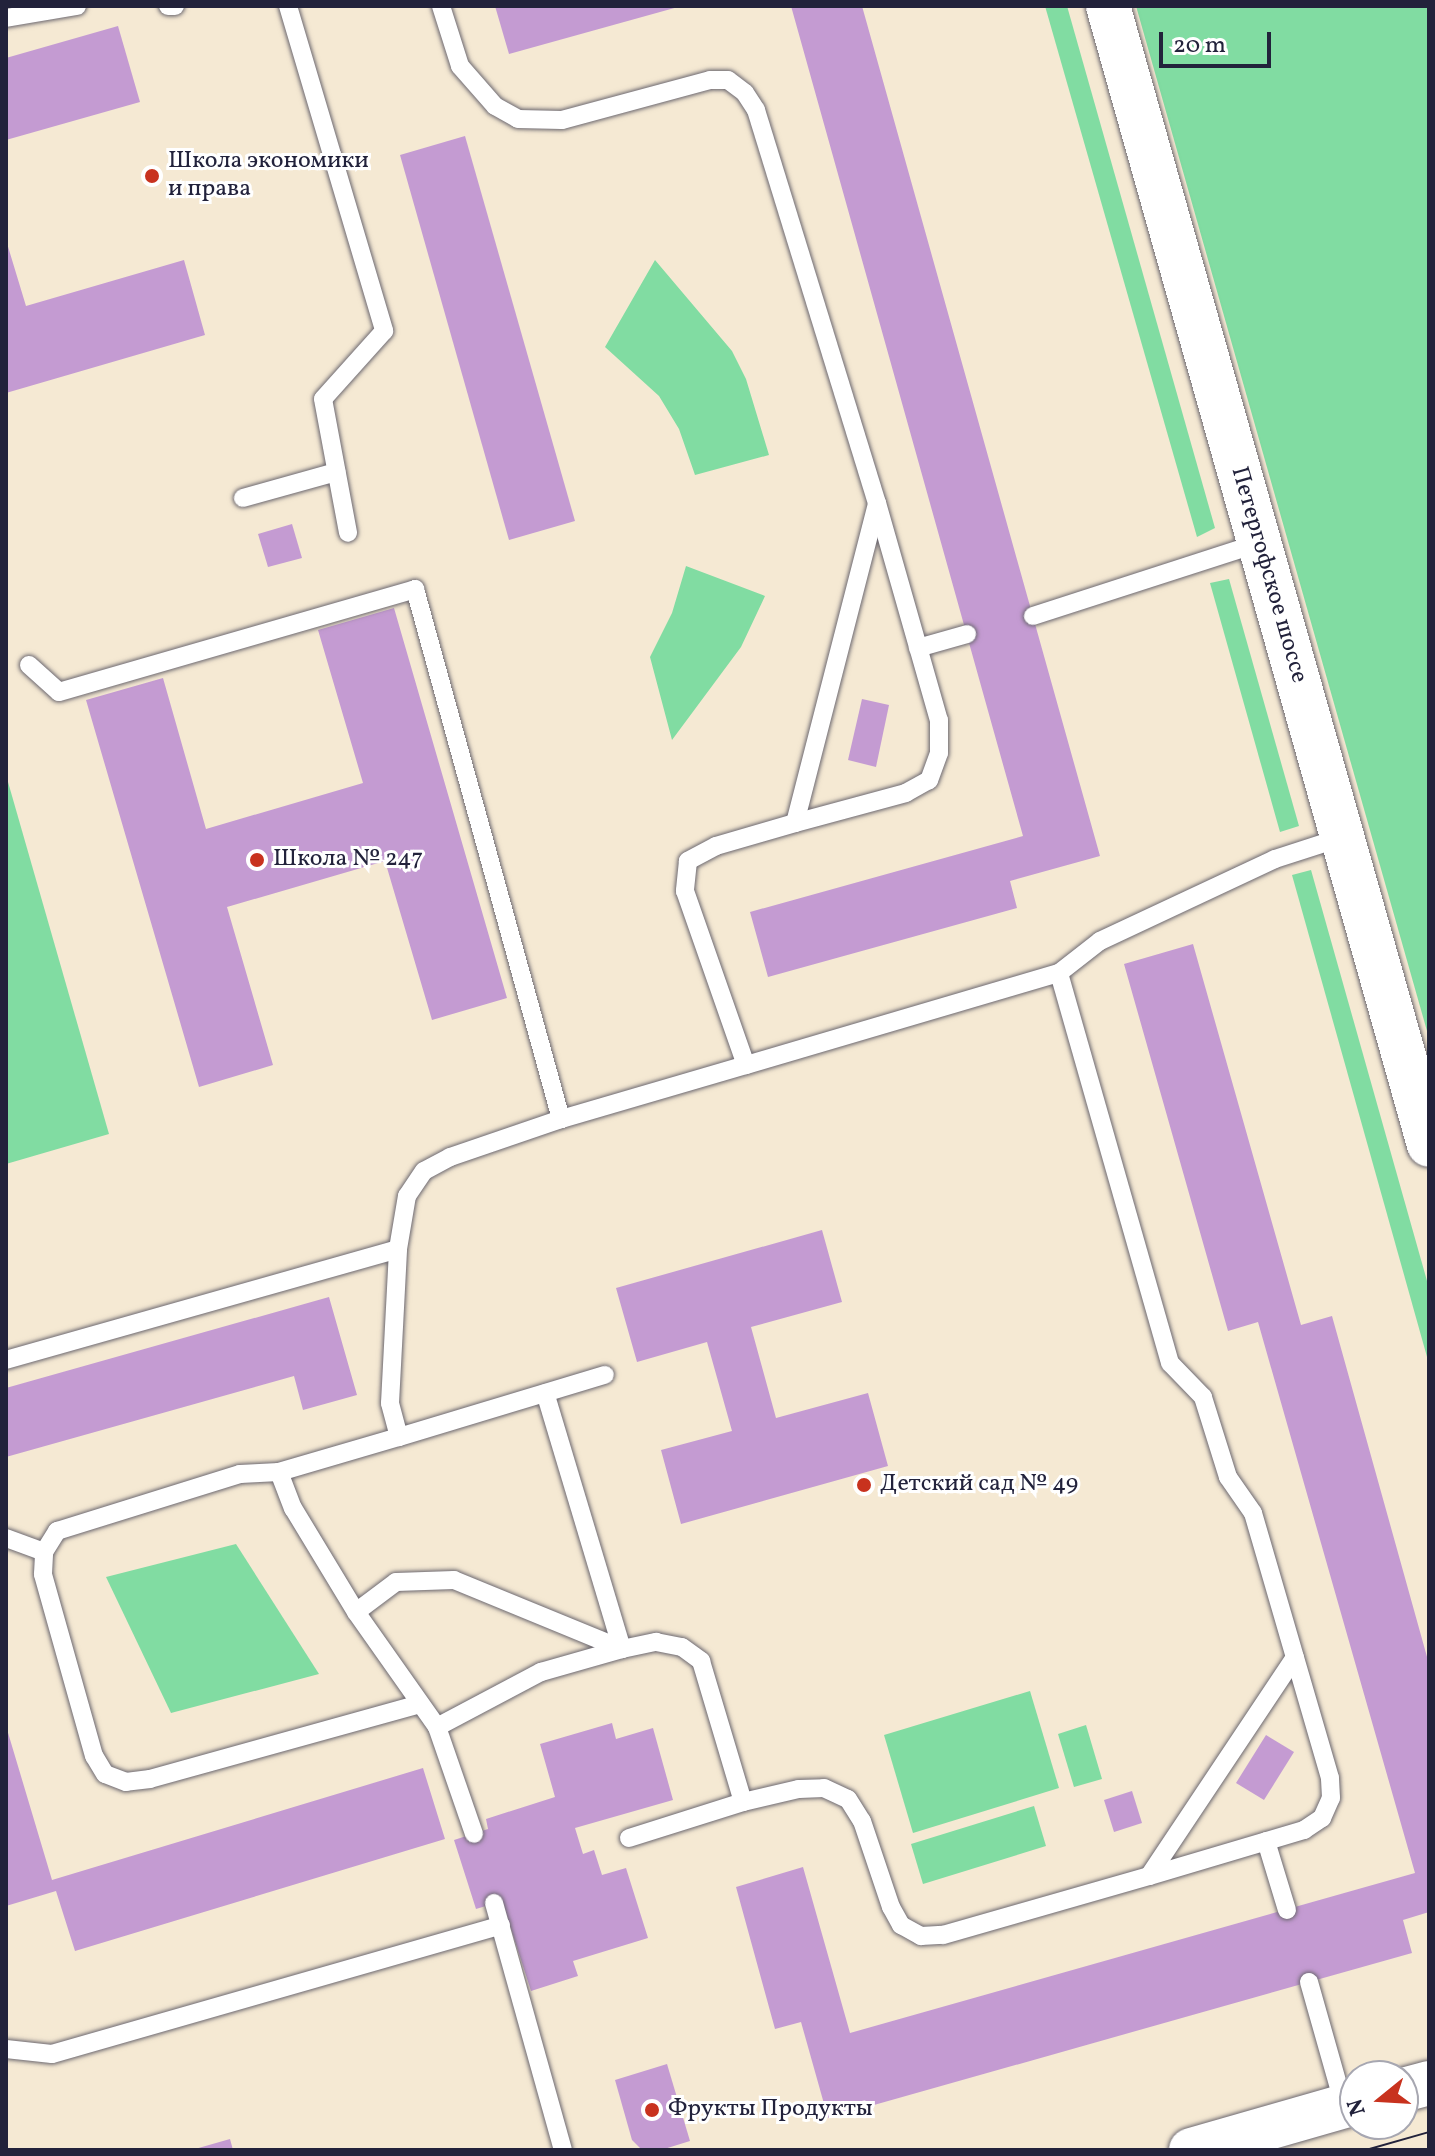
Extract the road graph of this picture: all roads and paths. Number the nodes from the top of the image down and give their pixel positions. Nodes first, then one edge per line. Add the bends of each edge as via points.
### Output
1 (77, 6) edge
2 (168, 6) edge
3 (175, 6) edge
4 (288, 6) edge
5 (441, 6) edge
6 (1108, 6) edge
7 (6, 18) edge
8 (336, 472) junction
9 (243, 498) dead end
10 (877, 503) junction
11 (348, 533) dead end
12 (1259, 543) junction
13 (1033, 616) dead end
14 (967, 634) dead end
15 (918, 648) junction
16 (29, 665) dead end
17 (795, 823) junction
18 (1343, 837) junction
19 (1059, 973) junction
20 (746, 1065) junction
21 (561, 1119) junction
22 (1429, 1145) edge
23 (398, 1249) junction
24 (6, 1360) edge
25 (605, 1375) dead end
26 (545, 1393) junction
27 (399, 1437) junction
28 (279, 1472) junction
29 (6, 1538) edge
30 (44, 1552) junction
31 (356, 1612) junction
32 (622, 1649) junction
33 (1295, 1657) junction
34 (420, 1704) junction
35 (437, 1727) junction
36 (743, 1802) junction
37 (474, 1834) dead end
38 (629, 1838) dead end
39 (1266, 1841) junction
40 (1149, 1876) junction
41 (494, 1903) dead end
42 (1287, 1910) dead end
43 (501, 1925) junction
44 (1309, 1982) dead end
45 (6, 2049) edge
46 (1339, 2072) edge
47 (1339, 2108) edge
48 (563, 2150) edge
49 (1191, 2150) edge

1 - 7 lane
2 - 3 lane
4 - 8 lane via 384,331 323,399
5 - 10 lane via 460,66 495,106 518,119 562,120 710,80 728,80 745,93 756,110
6 - 12 street, Петергофское шоссе
8 - 9 lane
8 - 11 lane
10 - 15 lane
10 - 17 lane
12 - 13 lane
12 - 18 street, Петергофское шоссе
14 - 15 lane
15 - 17 lane via 939,720 939,753 929,780 906,793
16 - 21 lane via 59,692 415,589
17 - 20 lane via 716,846 688,861 685,891
18 - 19 lane via 1275,859 1100,941
18 - 22 street, Петергофское шоссе
19 - 20 lane
19 - 33 lane via 1170,1363 1203,1397 1228,1477 1253,1513
20 - 21 lane
21 - 23 lane via 424,1171 407,1196
23 - 24 lane
23 - 27 lane via 390,1403
25 - 26 lane
26 - 27 lane
26 - 32 lane
27 - 28 lane
28 - 30 lane via 240,1474 57,1531
28 - 31 lane via 293,1508
29 - 30 lane
30 - 34 lane via 43,1574 94,1756 105,1774 126,1782
31 - 32 lane via 396,1582 454,1580
31 - 34 lane
32 - 35 lane via 541,1672
32 - 36 lane via 656,1642 682,1647 701,1661
33 - 39 lane via 1331,1798 1322,1818 1304,1830
33 - 40 lane
34 - 35 lane
35 - 37 lane
36 - 38 lane
36 - 40 lane via 824,1788 848,1799 862,1821 891,1907 901,1925 921,1936 943,1935
39 - 40 lane
39 - 42 lane
41 - 43 lane
43 - 45 lane via 52,2054
43 - 48 lane
44 - 46 lane
47 - 49 street

